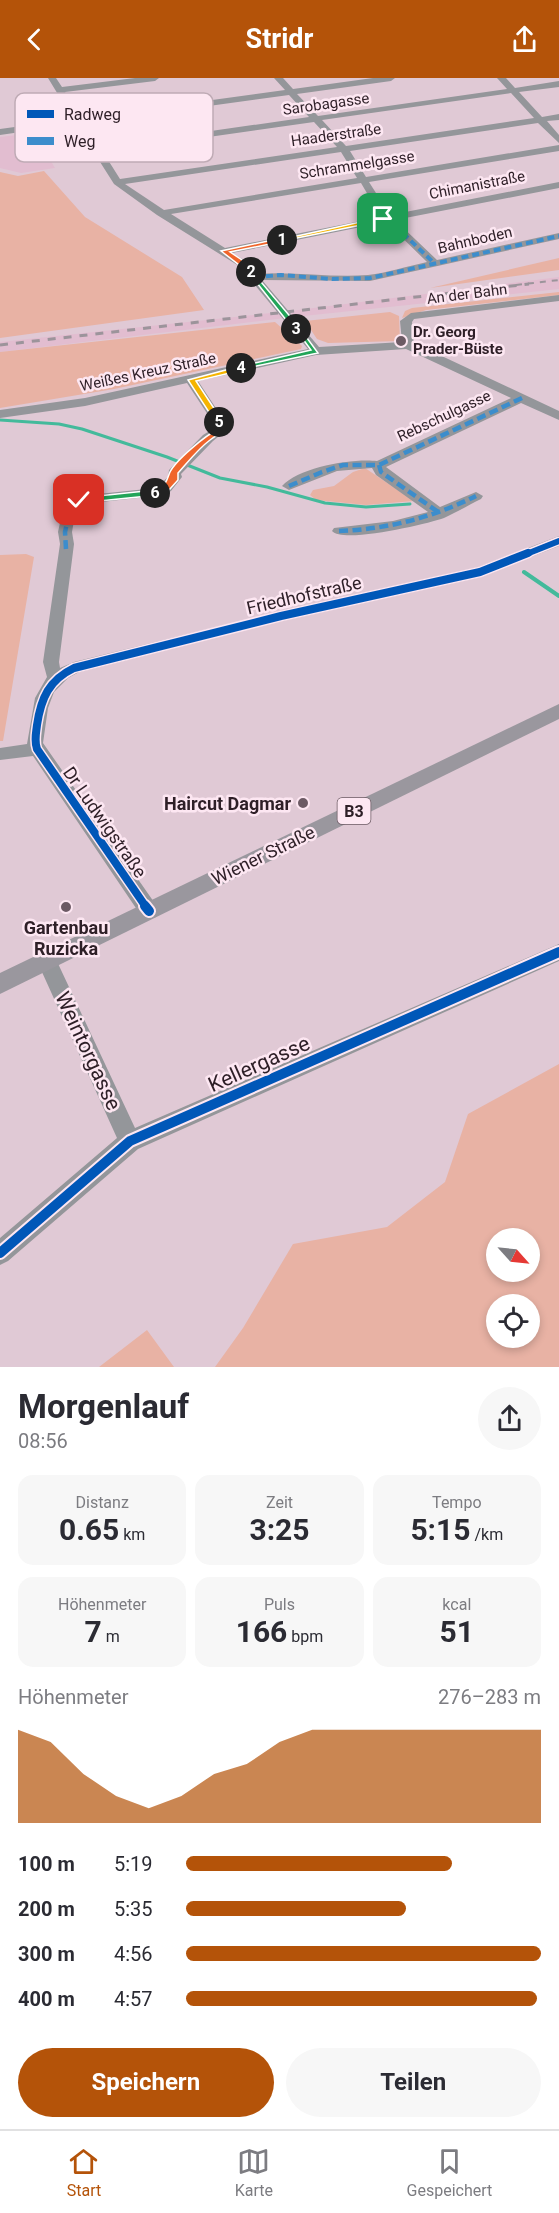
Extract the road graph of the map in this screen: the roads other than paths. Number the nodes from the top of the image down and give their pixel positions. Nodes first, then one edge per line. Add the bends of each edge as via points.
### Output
1 (52, 78) edge
2 (155, 78) edge
3 (278, 78) edge
4 (391, 78) edge
5 (501, 78) edge
6 (559, 84) edge
7 (59, 90) junction
8 (513, 91) junction
9 (290, 92) junction
10 (61, 93) edge
11 (213, 102) edge
12 (559, 117) edge
13 (315, 119) junction
14 (540, 120) junction
15 (15, 130) edge
16 (0, 132) edge
17 (213, 134) edge
18 (559, 140) edge
19 (559, 148) edge
20 (344, 149) junction
21 (104, 162) edge
22 (363, 179) junction
23 (117, 182) junction
24 (559, 184) edge
25 (161, 213) junction
26 (387, 218) junction
27 (559, 236) edge
28 (224, 251) junction
29 (435, 264) junction
30 (255, 277) junction
31 (559, 298) edge
32 (408, 345) junction
33 (316, 351) junction
34 (192, 380) junction
35 (522, 398) junction
36 (0, 414) edge
37 (559, 416) edge
38 (379, 465) junction
39 (289, 486) dead end
40 (476, 496) dead end
41 (441, 514) junction
42 (339, 531) dead end
43 (559, 541) edge
44 (55, 677) junction
45 (559, 711) edge
46 (37, 749) junction
47 (0, 754) edge
48 (149, 911) junction
49 (559, 951) edge
50 (47, 961) junction
51 (0, 984) edge
52 (130, 1141) junction
53 (0, 1252) edge

1 - 7 street
2 - 7 street
3 - 9 street
4 - 9 street
5 - 8 street
6 - 8 street, Sarobagasse
7 - 10 street
8 - 13 street, Sarobagasse
8 - 14 street
9 - 11 street
9 - 13 street
12 - 14 street, Haaderstraße
13 - 17 street, Sarobagasse
13 - 20 street
14 - 18 street
14 - 20 street, Haaderstraße
15 - 16 street
19 - 22 street, Schrammelgasse
20 - 22 street
20 - 23 street, Haaderstraße
21 - 23 street
22 - 25 street, Schrammelgasse
22 - 26 street
23 - 25 street
24 - 26 street, Chimanistraße
25 - 28 street
26 - 28 street, Chimanistraße
26 - 29 street
27 - 29 street, Bahnboden
28 - 30 street
29 - 30 street, Bahnboden via 358,279
30 - 33 street
31 - 32 street, An der Bahn via 411,316 406,321
32 - 33 street, Weißes Kreuz Straße
32 - 35 street
33 - 34 street, Weißes Kreuz Straße
34 - 36 street, Weißes Kreuz Straße via 85,402
34 - 44 street via 223,428 174,473 163,495 79,500 69,507 51,662
35 - 37 street
35 - 38 street, Rebschulgasse
38 - 39 street, Rebschulgasse via 346,463
38 - 41 street via 381,472
40 - 41 street
41 - 42 street via 363,531
43 - 44 street, Friedhofstraße via 480,572 236,626 74,668
44 - 46 street via 43,701
45 - 48 main road, Wiener Straße / B3
46 - 47 street
46 - 48 street, Dr Ludwigstraße
48 - 50 main road, Wiener Straße / B3
49 - 52 street, Kellergasse
50 - 51 main road, Wiener Straße / B3
50 - 52 street, Weintorgasse
52 - 53 street, Kellergasse

